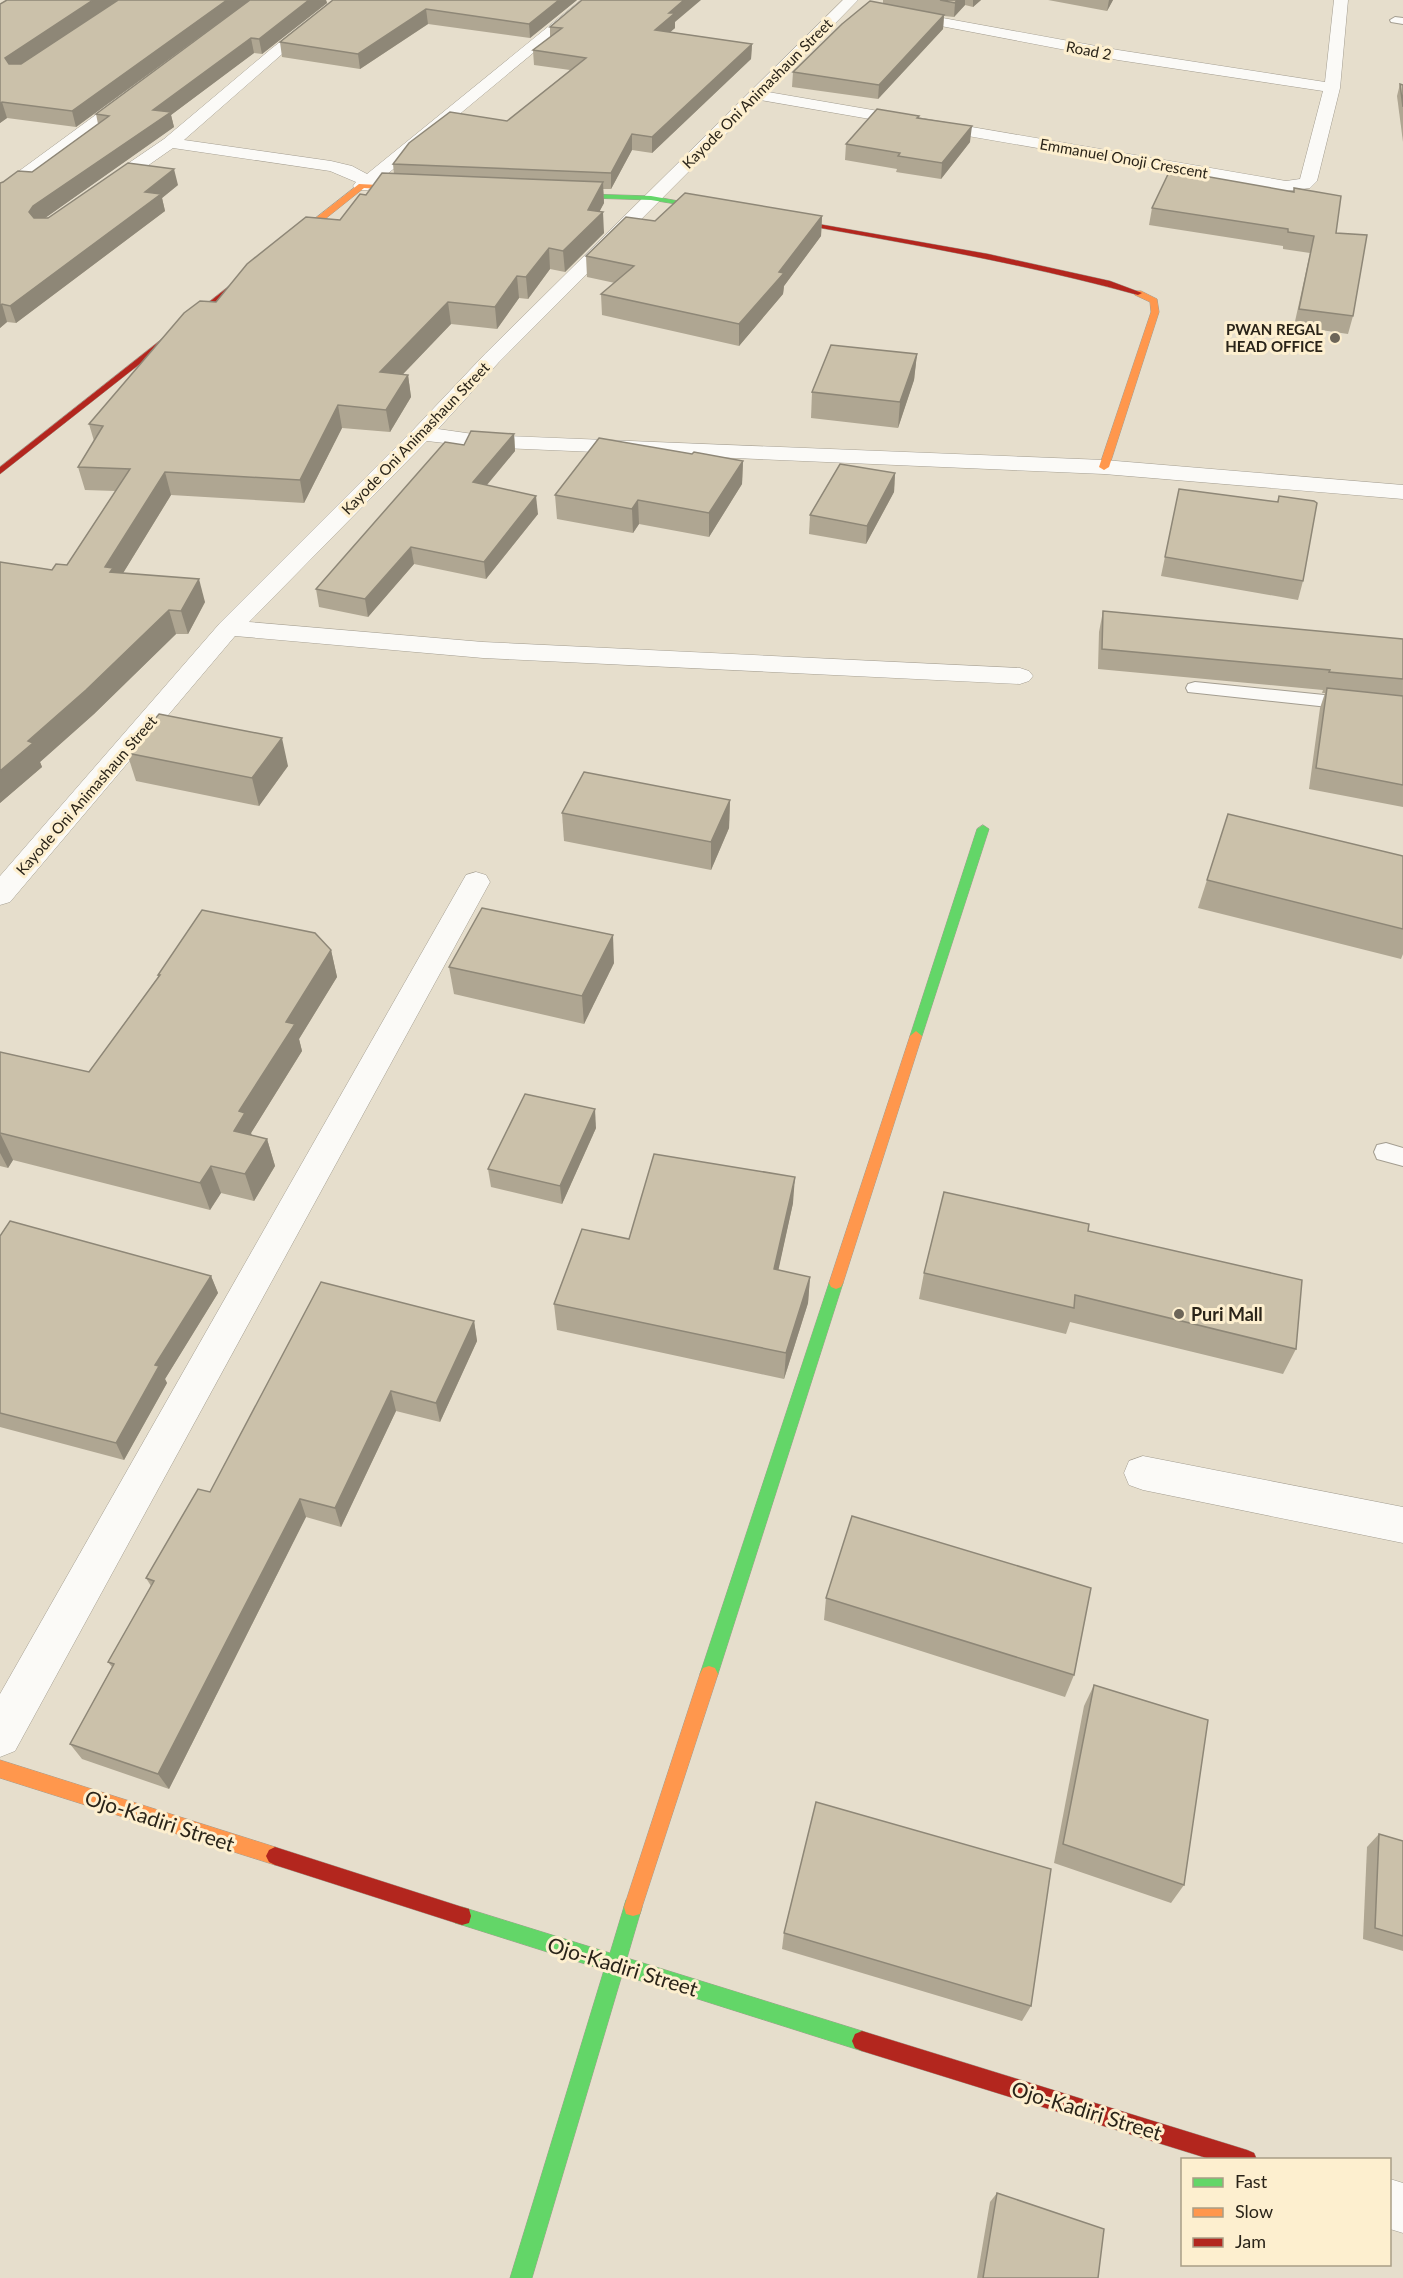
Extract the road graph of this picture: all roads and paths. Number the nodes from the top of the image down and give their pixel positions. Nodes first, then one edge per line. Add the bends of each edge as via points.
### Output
1 (343, 0) edge
2 (590, 0) edge
3 (1341, 0) edge
4 (852, 3) edge
5 (883, 10) edge
6 (149, 84) edge
7 (1332, 88) junction
8 (757, 95) junction
9 (170, 143) junction
10 (12, 165) dead end
11 (35, 167) junction
12 (365, 184) junction
13 (431, 189) edge
14 (0, 193) edge
15 (547, 194) edge
16 (91, 197) edge
17 (651, 198) junction
18 (730, 211) edge
19 (764, 216) edge
20 (422, 434) junction
21 (1104, 467) junction
22 (0, 471) edge
23 (1403, 492) edge
24 (229, 628) junction
25 (1020, 676) dead end
26 (1195, 688) dead end
27 (1403, 710) edge
28 (983, 828) dead end
29 (476, 882) dead end
30 (0, 896) edge
31 (1143, 1473) dead end
32 (1403, 1525) edge
33 (0, 1736) edge
34 (0, 1769) edge
35 (615, 1964) junction
36 (1241, 2158) edge
37 (521, 2278) edge

1 - 9 street
2 - 12 street
3 - 7 street, Emmanuel Onoji Crescent
4 - 8 street, Kayode Oni Animashaun Street
5 - 7 street, Road 2 via 1118,55
6 - 11 street
7 - 8 street, Emmanuel Onoji Crescent via 1308,181 1286,186
8 - 17 street, Kayode Oni Animashaun Street
9 - 12 street via 331,166 346,170
9 - 16 street
10 - 11 street
11 - 14 street
12 - 13 street
12 - 22 street
15 - 17 street
17 - 18 street
17 - 20 street, Kayode Oni Animashaun Street
19 - 21 street via 1018,262 1116,286 1154,301 1155,312
20 - 21 street via 480,441
20 - 24 street, Kayode Oni Animashaun Street
21 - 23 street
24 - 25 street via 483,650
24 - 30 street, Kayode Oni Animashaun Street
26 - 27 lane
28 - 35 street
29 - 33 street
31 - 32 street
34 - 35 street, Ojo-Kadiri Street
35 - 36 street, Ojo-Kadiri Street
35 - 37 street

